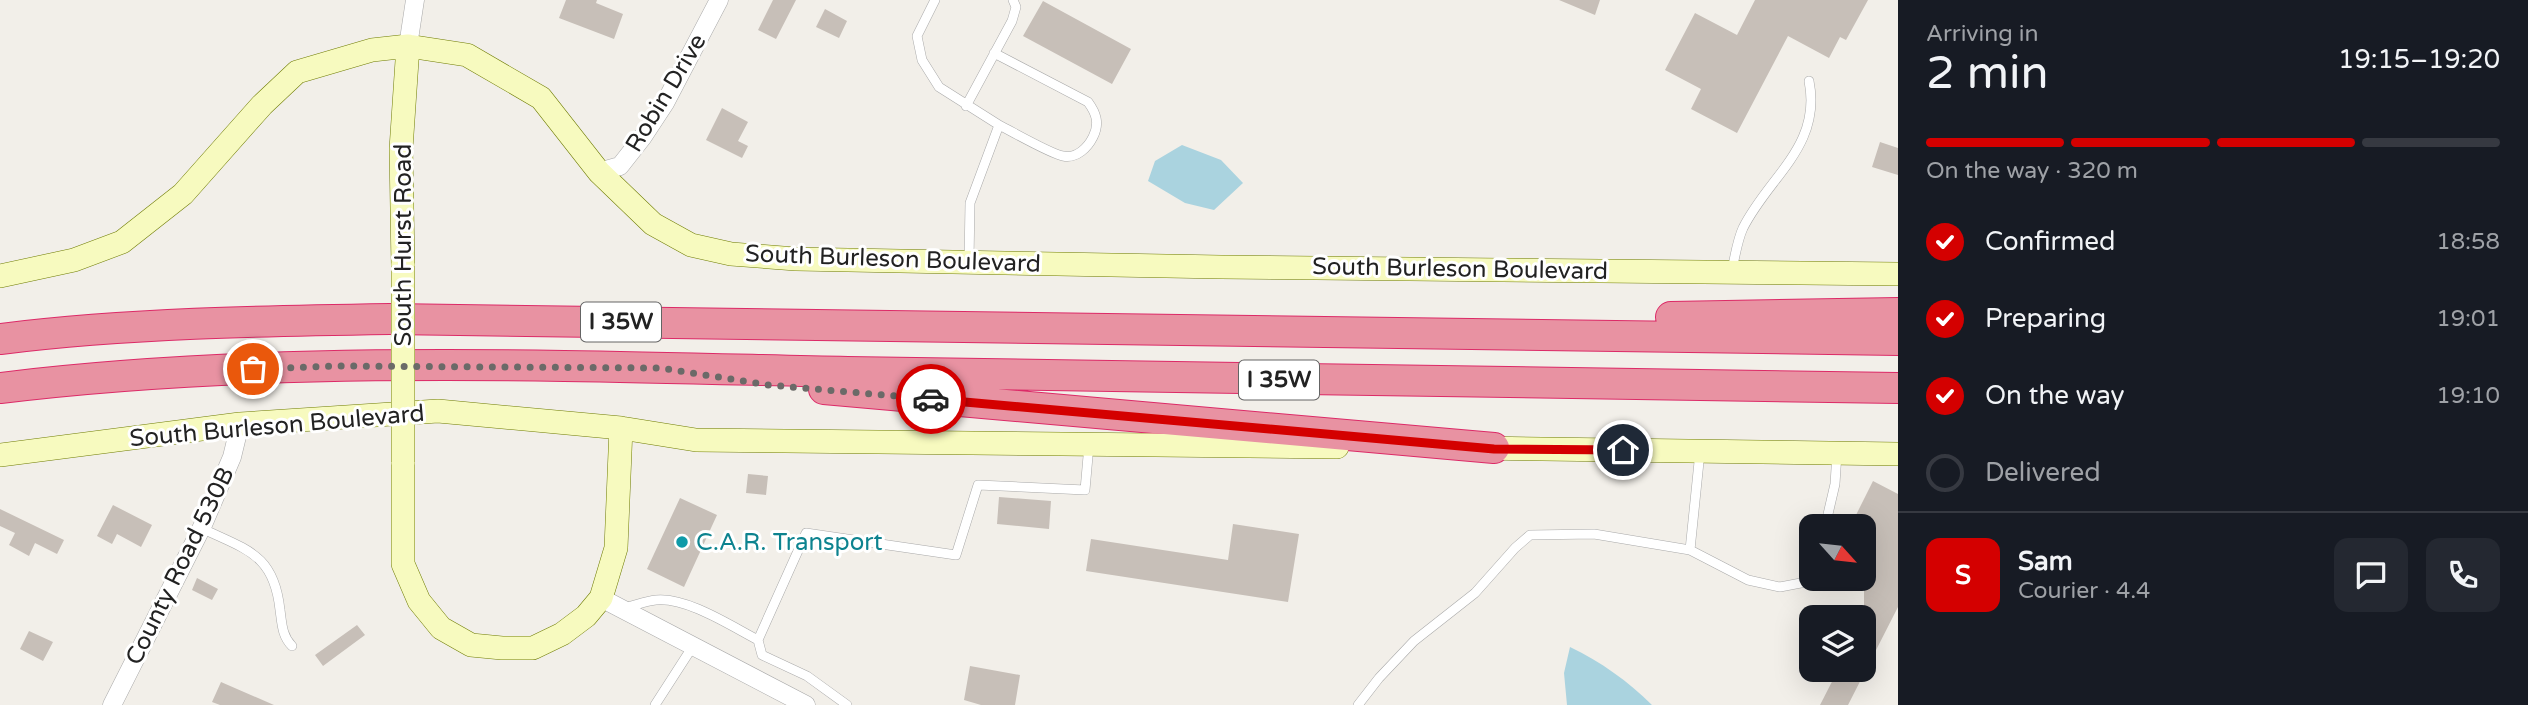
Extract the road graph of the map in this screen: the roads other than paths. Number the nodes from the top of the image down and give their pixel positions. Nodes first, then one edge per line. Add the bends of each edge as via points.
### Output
1 (415, 0) edge
2 (719, 0) edge
3 (934, 0) edge
4 (1013, 0) edge
5 (408, 46) junction
6 (994, 53) junction
7 (1810, 81) dead end
8 (966, 106) junction
9 (999, 125) junction
10 (599, 172) junction
11 (970, 262) junction
12 (1731, 272) junction
13 (1898, 274) edge
14 (0, 276) edge
15 (1898, 313) edge
16 (1441, 333) junction
17 (0, 339) edge
18 (1898, 340) edge
19 (661, 368) junction
20 (0, 388) edge
21 (1898, 388) edge
22 (240, 424) junction
23 (621, 428) junction
24 (1089, 444) junction
25 (1494, 449) junction
26 (1700, 450) junction
27 (1837, 453) junction
28 (1898, 454) edge
29 (0, 455) edge
30 (1828, 514) edge
31 (201, 528) junction
32 (1690, 550) junction
33 (1799, 583) edge
34 (611, 603) junction
35 (758, 640) junction
36 (292, 646) dead end
37 (693, 646) junction
38 (112, 705) edge
39 (655, 705) edge
40 (806, 705) edge
41 (847, 705) edge
42 (1358, 705) edge

1 - 5 street
2 - 10 street, Robin Drive via 642,138 621,166
3 - 8 lane via 917,36 922,60 939,87
4 - 6 lane via 1012,21
5 - 10 main road, South Burleson Boulevard via 467,55 541,98
5 - 14 main road, South Burleson Boulevard via 372,50 297,72 183,194 122,242 74,260
5 - 34 main road, South Hurst Road, bridge via 401,149 403,564 419,601 441,628 471,645 533,648
6 - 8 lane
6 - 9 lane via 1088,102 1097,114 1096,131 1088,146 1064,157
7 - 12 lane via 1810,123 1801,146 1742,230
8 - 9 lane
9 - 11 lane via 970,203
10 - 11 main road, South Burleson Boulevard via 653,224 691,245 731,254 796,259
11 - 12 main road, South Burleson Boulevard
12 - 13 main road, South Burleson Boulevard
15 - 16 highway via 1489,320
16 - 17 highway, I 35W via 391,319 265,321
16 - 18 highway, I 35W
19 - 20 highway, I 35W via 336,366
19 - 21 highway, I 35W
19 - 25 highway via 768,385
22 - 23 main road, South Burleson Boulevard via 438,411
22 - 29 main road, South Burleson Boulevard
22 - 31 street, County Road 530B via 232,457
23 - 24 main road, South Burleson Boulevard via 696,440
23 - 34 main road, South Hurst Road
24 - 25 main road, South Burleson Boulevard
24 - 35 lane via 1086,490 978,485 956,555 806,533
25 - 26 main road, South Burleson Boulevard
26 - 27 main road, South Burleson Boulevard
26 - 32 lane
27 - 28 main road, South Burleson Boulevard
27 - 30 lane
31 - 36 lane via 247,550 273,575 282,630
31 - 38 street, County Road 530B
32 - 33 lane via 1748,580 1780,587
32 - 42 lane via 1594,534 1531,535 1475,593 1414,641
34 - 35 lane via 677,602
34 - 37 street
35 - 41 lane via 762,655 807,676
37 - 39 lane
37 - 40 street

